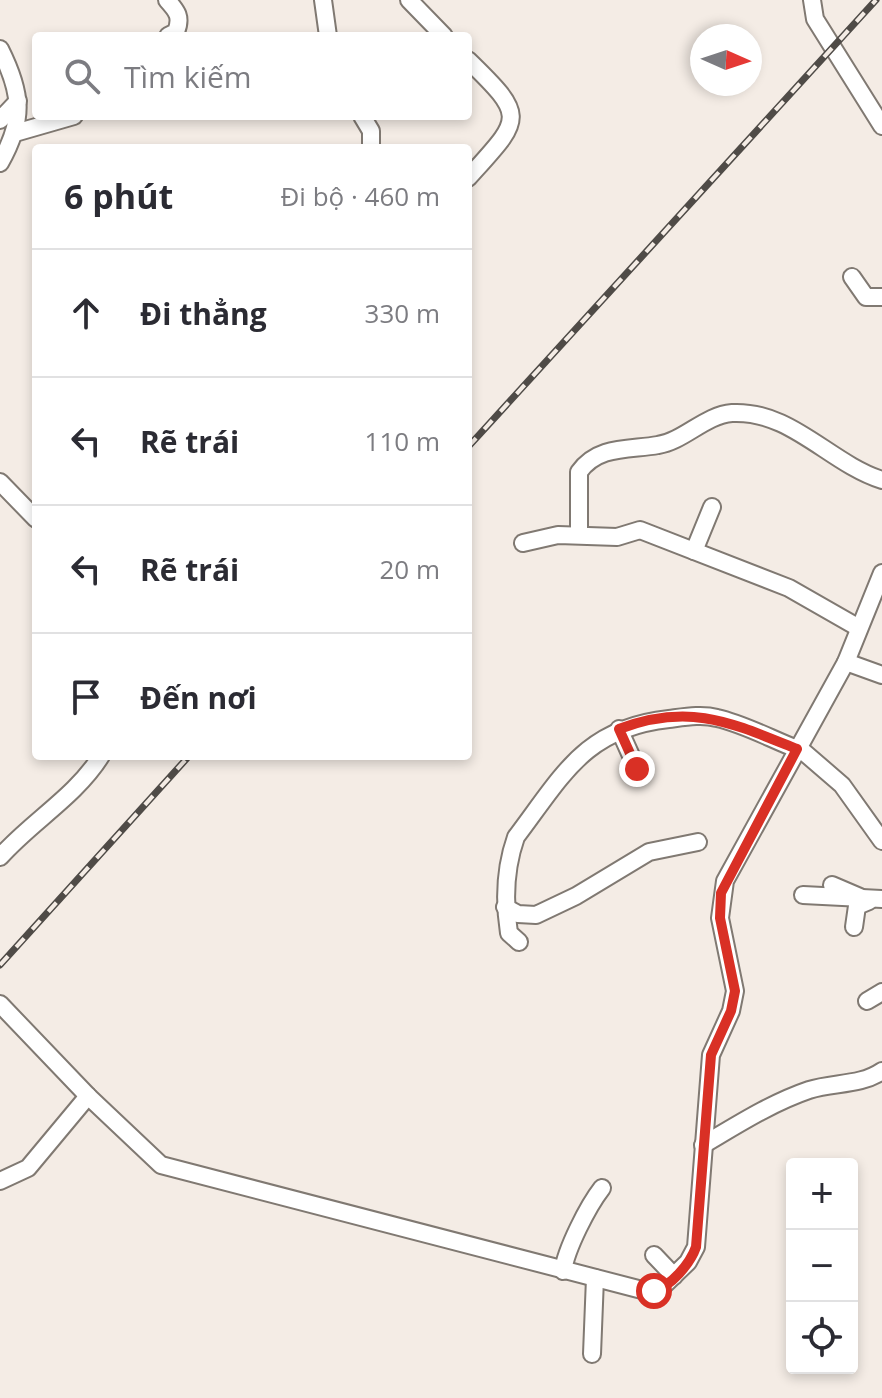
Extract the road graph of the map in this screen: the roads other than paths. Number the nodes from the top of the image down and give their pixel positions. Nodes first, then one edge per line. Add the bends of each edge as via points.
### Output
1 (167, 0) edge
2 (323, 0) edge
3 (409, 0) edge
4 (812, 0) edge
5 (176, 32) edge
6 (327, 32) edge
7 (440, 32) edge
8 (0, 49) edge
9 (472, 64) edge
10 (18, 101) junction
11 (0, 120) edge
12 (60, 120) edge
13 (364, 120) edge
14 (882, 126) edge
15 (15, 133) junction
16 (371, 144) edge
17 (0, 163) edge
18 (472, 174) edge
19 (852, 277) dead end
20 (882, 297) edge
21 (882, 480) edge
22 (0, 482) edge
23 (712, 507) dead end
24 (32, 515) edge
25 (579, 534) junction
26 (523, 543) dead end
27 (694, 551) junction
28 (882, 573) edge
29 (859, 628) junction
30 (846, 662) junction
31 (882, 675) edge
32 (619, 729) junction
33 (798, 748) junction
34 (98, 760) edge
35 (637, 769) dead end
36 (882, 841) edge
37 (698, 842) dead end
38 (0, 857) edge
39 (832, 885) dead end
40 (803, 895) dead end
41 (872, 900) edge
42 (505, 907) junction
43 (854, 927) dead end
44 (519, 942) dead end
45 (0, 1004) edge
46 (882, 1071) edge
47 (88, 1096) junction
48 (703, 1145) junction
49 (0, 1181) edge
50 (602, 1188) dead end
51 (654, 1255) dead end
52 (563, 1271) junction
53 (674, 1276) junction
54 (595, 1278) junction
55 (592, 1354) dead end

1 - 5 street via 179,15
2 - 6 street
3 - 7 street
4 - 14 street via 815,19
8 - 10 street
9 - 18 street via 508,100 511,113 507,135
10 - 11 street
10 - 15 street
12 - 15 street
13 - 16 street
15 - 17 street
19 - 20 street via 866,297
21 - 25 street via 852,469 780,421 729,413 662,444 619,447 583,466
22 - 24 street
23 - 27 street
25 - 26 street
25 - 27 street via 617,537 640,530
27 - 29 street via 789,588
28 - 29 street
29 - 30 street
30 - 31 street
30 - 33 street
32 - 33 street via 708,716
32 - 35 street
32 - 42 street via 578,758 516,837
33 - 36 street via 842,785
33 - 48 street via 721,893 720,918 735,991 711,1055
34 - 38 street
37 - 42 street via 649,852 536,915
39 - 41 street
40 - 41 street
41 - 43 street via 857,906
42 - 44 street via 509,933
45 - 47 street
46 - 48 street via 867,1080 818,1088 771,1106
47 - 49 street via 28,1168
47 - 52 street via 168,1168
48 - 53 street via 696,1247
50 - 52 street via 565,1253
51 - 53 street
52 - 54 street
53 - 54 street via 654,1291
54 - 55 street

